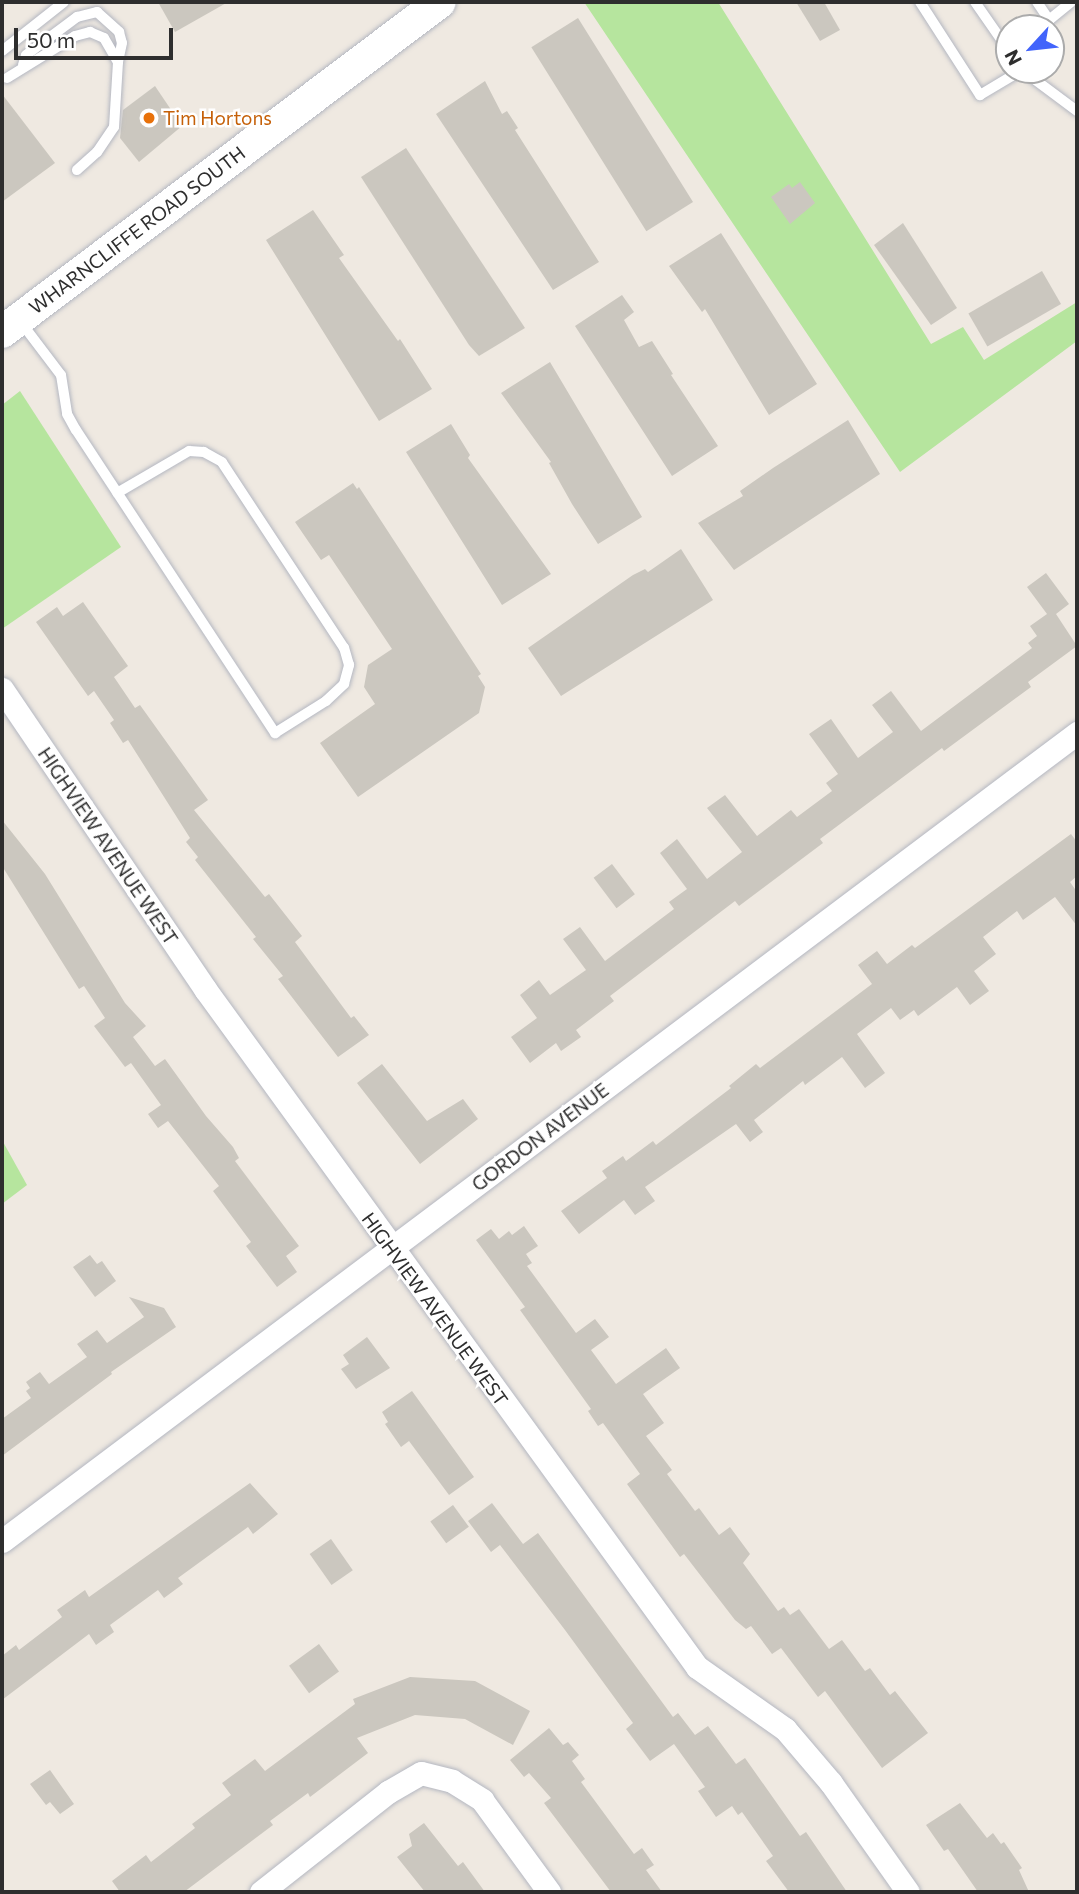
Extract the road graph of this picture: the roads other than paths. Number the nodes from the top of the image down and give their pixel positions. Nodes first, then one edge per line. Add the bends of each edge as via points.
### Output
1 (64, 2) edge
2 (440, 2) edge
3 (920, 2) edge
4 (975, 2) edge
5 (1037, 2) edge
6 (1071, 2) edge
7 (995, 31) edge
8 (2, 51) edge
9 (118, 62) junction
10 (23, 65) junction
11 (7, 78) dead end
12 (998, 84) edge
13 (1041, 84) edge
14 (1077, 111) edge
15 (77, 170) dead end
16 (10, 325) edge
17 (117, 493) junction
18 (2, 689) edge
19 (1077, 733) edge
20 (391, 1249) junction
21 (2, 1541) edge
22 (261, 1892) edge
23 (549, 1892) edge
24 (908, 1892) edge

1 - 8 lane
2 - 16 main road, WHARNCLIFFE ROAD SOUTH
3 - 12 lane via 980,95
4 - 7 lane
5 - 6 lane via 1049,20
9 - 10 lane via 104,38 90,32 75,36 33,64
9 - 10 lane via 119,32 97,12 77,17 26,55
9 - 15 lane via 114,127
10 - 11 lane
13 - 14 lane
16 - 17 lane via 61,375 67,414
17 - 17 lane via 275,733 344,684 348,665 344,649 222,462 204,452 189,451
18 - 20 street, HIGHVIEW AVENUE WEST via 205,989
19 - 20 street, GORDON AVENUE
20 - 21 street, GORDON AVENUE
20 - 24 street, HIGHVIEW AVENUE WEST via 697,1667 785,1729 831,1783
22 - 23 street via 388,1792 421,1773 452,1781 482,1800

